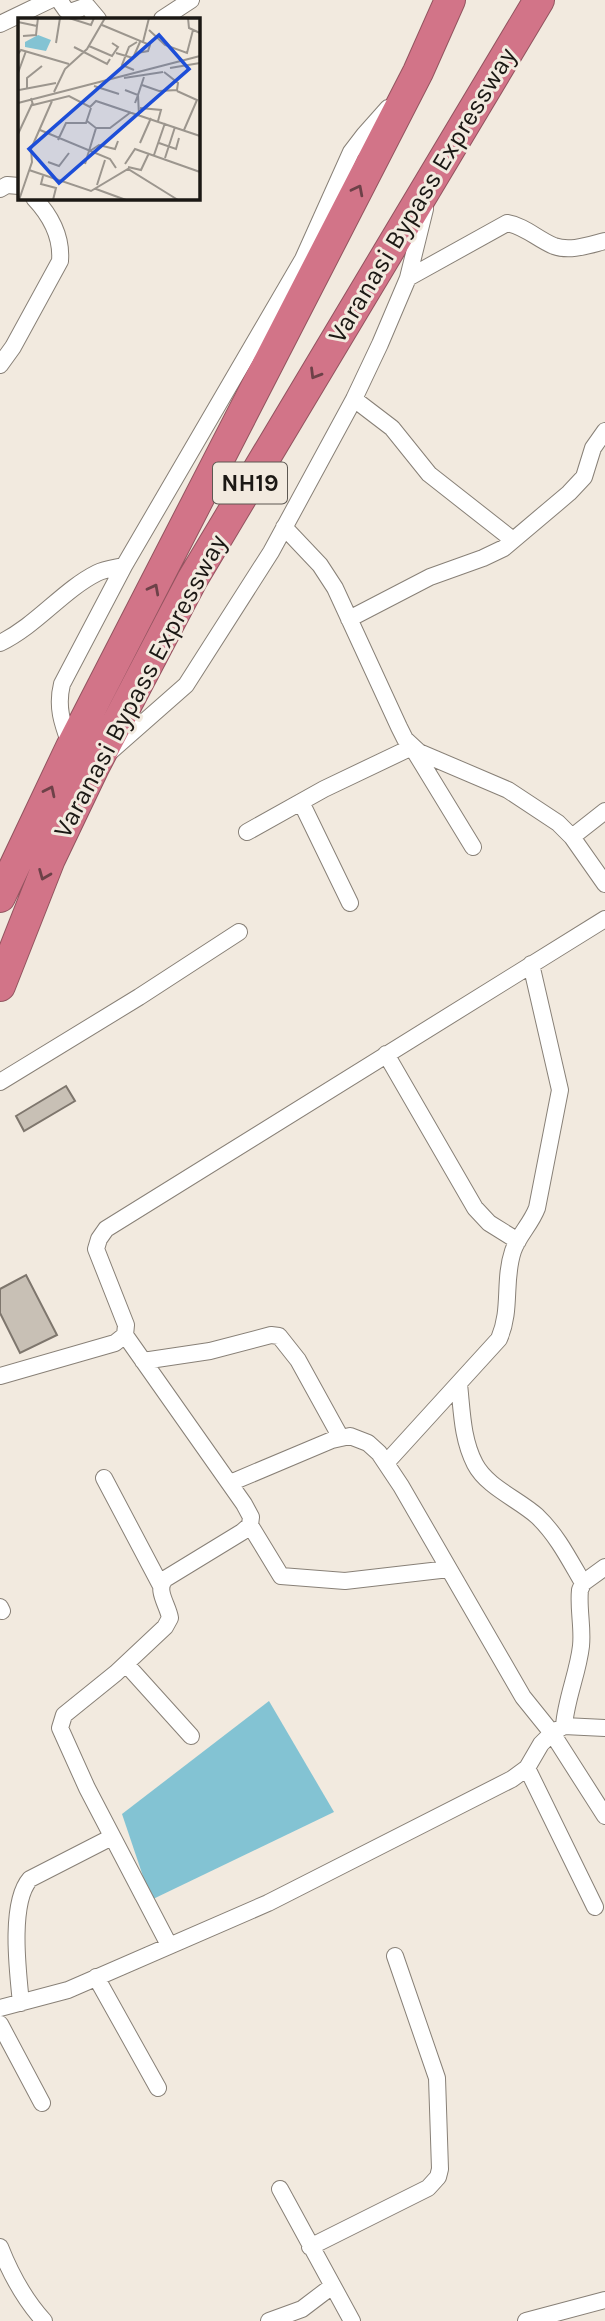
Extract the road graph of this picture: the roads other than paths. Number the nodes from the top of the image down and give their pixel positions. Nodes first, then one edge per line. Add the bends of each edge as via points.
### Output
1 (50, 0) edge
2 (60, 0) edge
3 (191, 0) edge
4 (450, 0) edge
5 (539, 0) edge
6 (97, 18) edge
7 (164, 18) edge
8 (0, 24) edge
9 (418, 72) junction
10 (432, 179) junction
11 (18, 186) edge
12 (0, 189) edge
13 (36, 200) edge
14 (605, 241) edge
15 (408, 278) junction
16 (0, 365) edge
17 (354, 399) junction
18 (605, 431) edge
19 (284, 527) junction
20 (513, 540) junction
21 (124, 566) junction
22 (349, 619) junction
23 (0, 643) edge
24 (72, 747) junction
25 (412, 747) junction
26 (93, 767) junction
27 (301, 802) junction
28 (605, 811) edge
29 (247, 832) dead end
30 (572, 837) junction
31 (473, 847) dead end
32 (605, 884) edge
33 (0, 897) edge
34 (350, 903) dead end
35 (605, 919) edge
36 (239, 932) dead end
37 (531, 964) junction
38 (0, 986) edge
39 (386, 1054) junction
40 (0, 1082) edge
41 (518, 1241) junction
42 (125, 1335) junction
43 (144, 1361) junction
44 (0, 1376) edge
45 (459, 1384) junction
46 (341, 1438) junction
47 (386, 1464) junction
48 (104, 1478) dead end
49 (230, 1483) junction
50 (250, 1525) junction
51 (605, 1567) edge
52 (449, 1569) junction
53 (583, 1583) junction
54 (160, 1584) junction
55 (126, 1664) junction
56 (605, 1728) edge
57 (558, 1729) junction
58 (191, 1736) dead end
59 (527, 1768) junction
60 (605, 1816) edge
61 (112, 1837) junction
62 (595, 1907) dead end
63 (169, 1945) junction
64 (395, 1956) dead end
65 (96, 1977) junction
66 (21, 2003) junction
67 (0, 2008) edge
68 (0, 2024) edge
69 (158, 2088) dead end
70 (42, 2103) dead end
71 (280, 2189) dead end
72 (0, 2247) edge
73 (310, 2247) junction
74 (331, 2287) junction
75 (605, 2300) edge
76 (44, 2321) edge
77 (269, 2321) edge
78 (352, 2321) edge
79 (526, 2321) edge

1 - 8 street
2 - 6 street via 70,12 87,6
3 - 7 street
4 - 9 highway, Varanasi Bypass Expressway / NH19
5 - 10 highway, Varanasi Bypass Expressway / NH19
9 - 21 street via 351,152 292,278
24 -> 9 highway, Varanasi Bypass Expressway / NH19
10 - 15 street
10 -> 26 highway, Varanasi Bypass Expressway / NH19 via 191,580
11 - 12 street
13 - 16 street via 58,234 60,261
14 - 15 street via 580,247 554,246 507,223
15 - 17 street
17 - 19 street
17 - 20 street via 392,428 429,474
18 - 20 street via 593,447 584,477
19 - 22 street via 320,565
19 - 26 street via 186,685
20 - 22 street
21 - 23 street via 87,579
21 - 24 street via 62,684 60,716
22 - 25 street
33 -> 24 highway, Varanasi Bypass Expressway / NH19
25 - 27 street
25 - 30 street via 508,790 558,822
25 - 31 street
26 -> 38 highway, Varanasi Bypass Expressway / NH19 via 50,859
27 - 29 street
27 - 34 street
28 - 30 street
30 - 32 street
35 - 37 street
36 - 40 street
37 - 39 street
37 - 41 street via 560,1090 537,1208
39 - 41 street via 475,1208
39 - 42 street via 106,1229 96,1249 126,1325
41 - 45 street via 508,1270 506,1323 499,1339
42 - 43 street
42 - 44 street via 116,1343
43 - 46 street via 279,1336 298,1360
43 - 49 street
45 - 47 street
45 - 53 street via 465,1437 475,1465 550,1530
46 - 47 street via 350,1436 368,1443
46 - 49 street
47 - 52 street
48 - 54 street
49 - 50 street via 251,1517
50 - 52 street via 281,1576 345,1581
50 - 54 street
51 - 53 street
52 - 57 street via 523,1697
53 - 57 street via 578,1666
54 - 55 street via 170,1618
55 - 58 street
55 - 61 street via 64,1715 61,1728
56 - 57 street
57 - 59 street via 541,1744
57 - 60 street
59 - 62 street
59 - 63 street via 268,1903
61 - 63 street
61 - 66 street via 24,1886 16,1942
63 - 65 street
64 - 73 street via 438,2078 438,2177 407,2200
65 - 66 street
65 - 69 street
66 - 67 street
68 - 70 street
71 - 73 street
72 - 76 street via 29,2305
73 - 74 street
74 - 77 street via 302,2309
74 - 78 street
75 - 79 street

